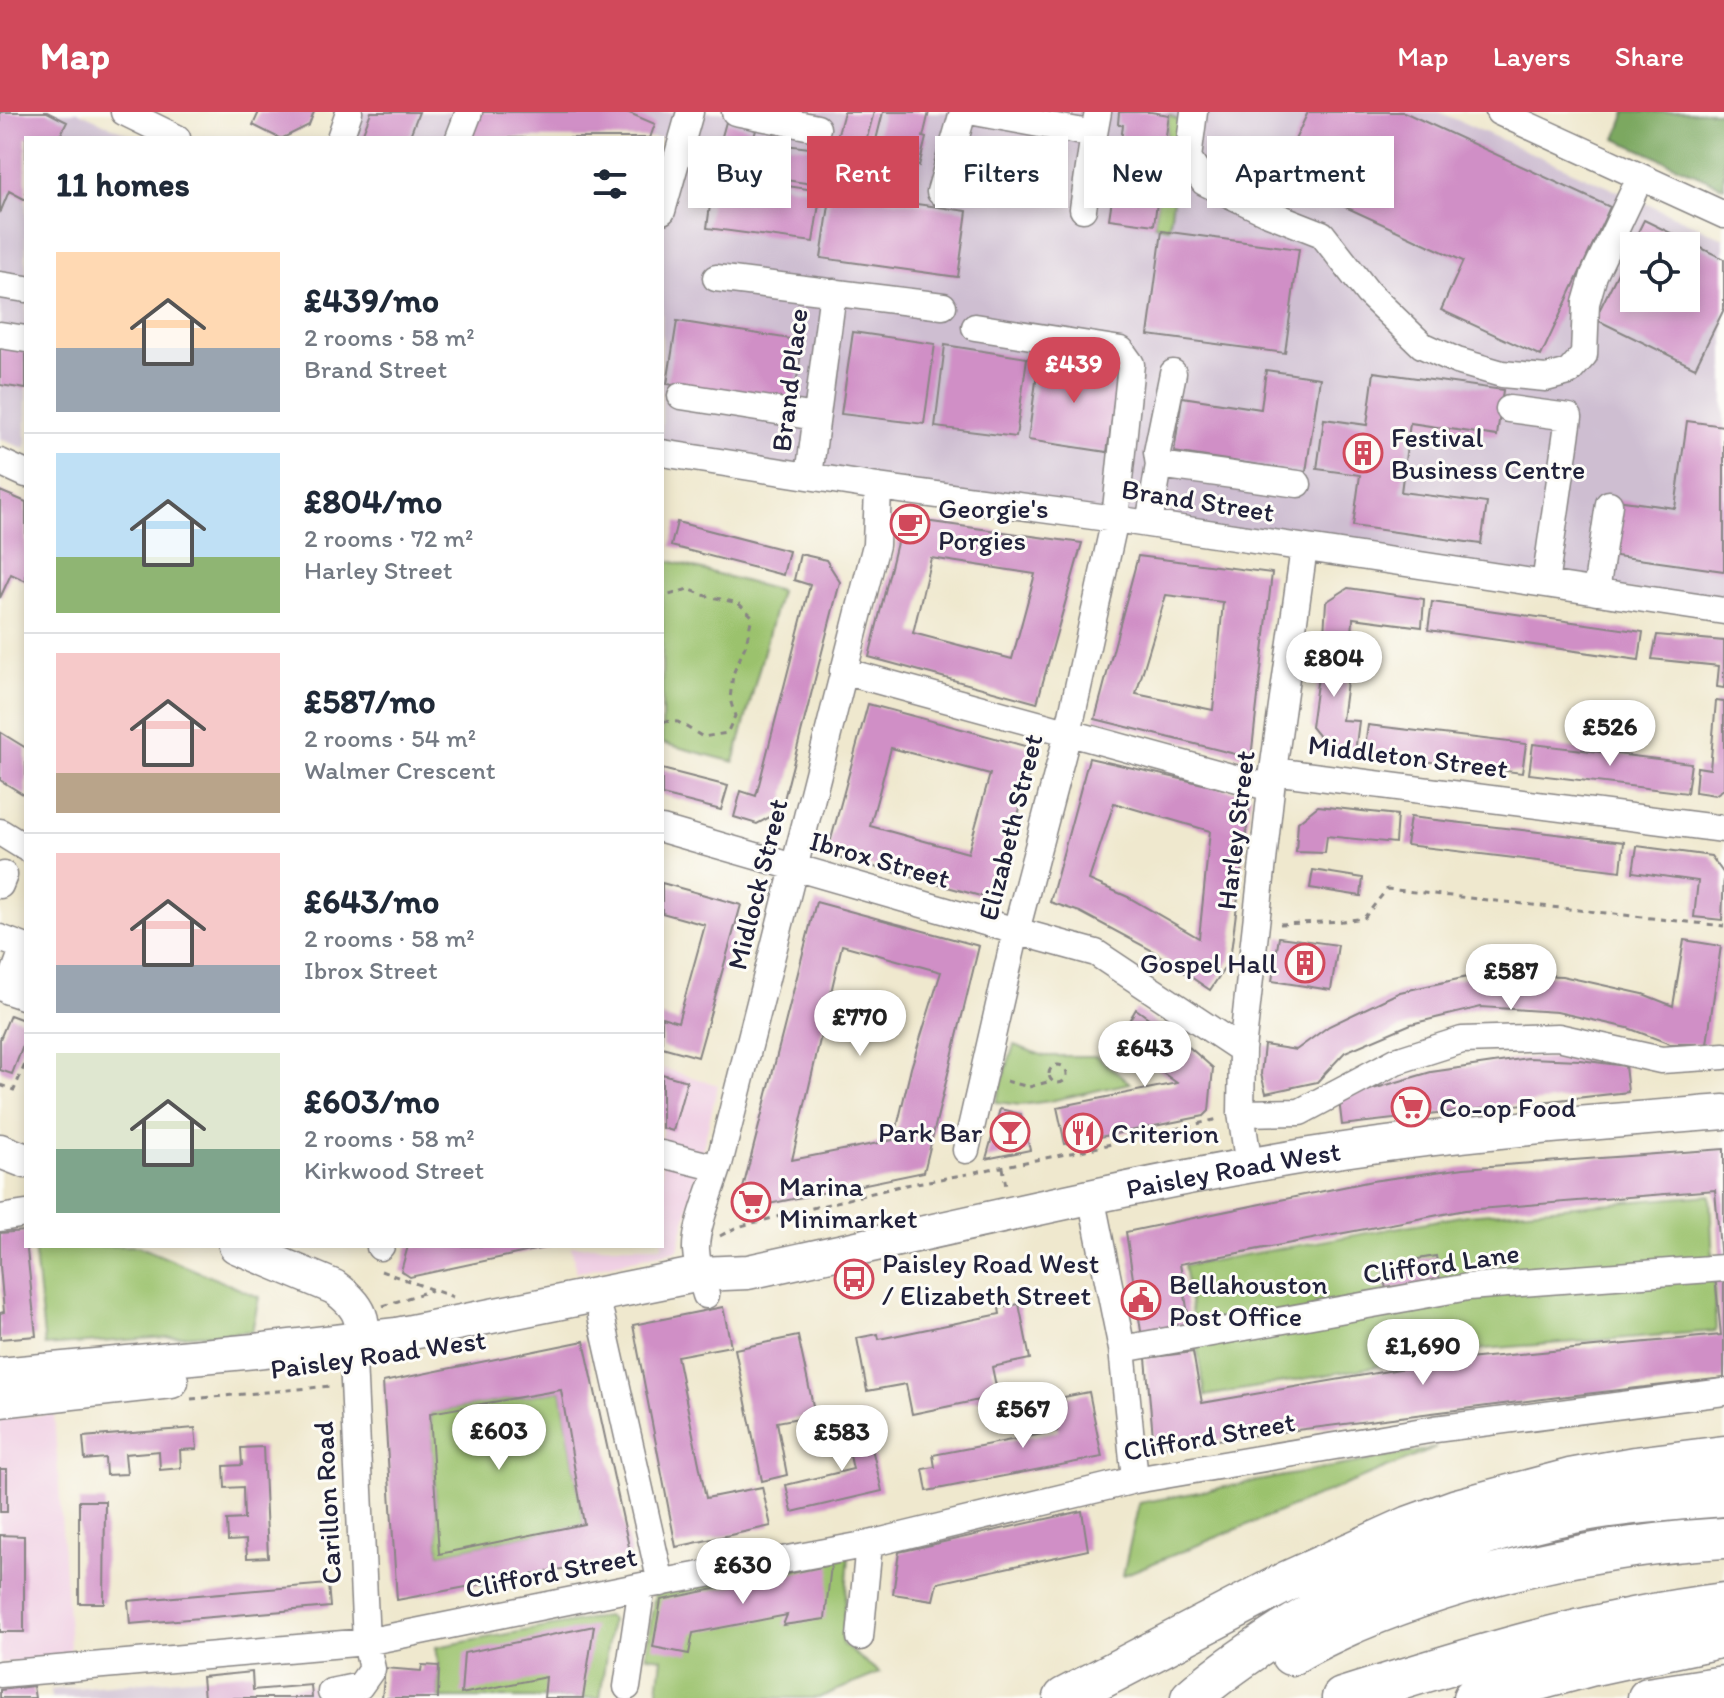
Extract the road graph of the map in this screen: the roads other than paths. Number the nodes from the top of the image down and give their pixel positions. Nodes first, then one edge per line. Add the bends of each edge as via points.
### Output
1 (124, 112) edge
2 (349, 112) edge
3 (469, 112) edge
4 (690, 112) edge
5 (735, 112) edge
6 (963, 112) edge
7 (975, 112) edge
8 (1194, 112) edge
9 (1499, 112) edge
10 (1096, 123) edge
11 (817, 128) dead end
12 (173, 136) edge
13 (341, 136) edge
14 (460, 136) edge
15 (956, 136) edge
16 (1640, 178) junction
17 (664, 204) edge
18 (1083, 209) dead end
19 (1724, 215) edge
20 (716, 278) dead end
21 (0, 285) edge
22 (24, 289) edge
23 (833, 292) junction
24 (943, 306) dead end
25 (975, 327) dead end
26 (0, 335) edge
27 (24, 339) edge
28 (1173, 373) dead end
29 (681, 396) dead end
30 (1509, 409) dead end
31 (816, 417) junction
32 (664, 453) edge
33 (0, 462) edge
34 (1159, 465) junction
35 (24, 473) edge
36 (809, 476) junction
37 (1298, 484) dead end
38 (878, 487) junction
39 (1609, 504) dead end
40 (1115, 519) junction
41 (1149, 524) junction
42 (1304, 548) junction
43 (1545, 584) junction
44 (1596, 592) junction
45 (1724, 611) edge
46 (843, 671) junction
47 (1068, 733) junction
48 (1272, 780) junction
49 (1724, 829) edge
50 (664, 830) edge
51 (0, 832) edge
52 (24, 847) edge
53 (794, 867) junction
54 (1016, 931) junction
55 (0, 938) edge
56 (11, 996) edge
57 (1242, 1050) junction
58 (1724, 1056) edge
59 (1724, 1112) edge
60 (1241, 1113) junction
61 (966, 1150) dead end
62 (0, 1151) edge
63 (664, 1154) edge
64 (24, 1160) edge
65 (1249, 1166) junction
66 (718, 1168) junction
67 (1091, 1196) junction
68 (24, 1214) edge
69 (0, 1218) edge
70 (241, 1248) edge
71 (1724, 1268) edge
72 (701, 1273) junction
73 (601, 1316) junction
74 (358, 1337) junction
75 (1122, 1349) junction
76 (0, 1375) edge
77 (1724, 1392) edge
78 (0, 1400) edge
79 (1724, 1456) edge
80 (1135, 1480) junction
81 (1724, 1496) edge
82 (1724, 1538) edge
83 (869, 1544) junction
84 (651, 1585) junction
85 (1724, 1603) edge
86 (860, 1637) dead end
87 (1724, 1637) edge
88 (366, 1642) junction
89 (0, 1674) edge
90 (1724, 1686) edge
91 (627, 1687) dead end
92 (331, 1692) dead end
93 (1064, 1698) edge
94 (1191, 1698) edge
95 (1223, 1698) edge
96 (1342, 1698) edge
97 (1473, 1698) edge
98 (1648, 1698) edge

1 - 12 street
2 - 13 street
3 - 14 street
4 - 17 street
5 - 11 street
6 - 15 street
7 - 10 street
8 - 16 street via 1188,158 1204,182 1322,234 1368,293 1422,345 1502,374 1546,378 1569,372 1584,355 1586,303 1594,275
9 - 16 street
10 - 18 street
16 - 19 street
20 - 23 street, Brand Place
21 - 22 street
23 - 24 street, Brand Place
23 - 31 street, Brand Place
25 - 40 street, Elizabeth Street via 1121,350 1131,364
26 - 27 street
28 - 34 street
29 - 31 street
30 - 43 street via 1569,417
31 - 36 street, Brand Place
32 - 36 street, Brand Street
33 - 35 street
34 - 37 street
34 - 41 street
36 - 38 street, Brand Street
38 - 40 street, Brand Street
38 - 46 street, Midlock Street via 876,545
39 - 44 street
40 - 41 street, Brand Street
40 - 47 street, Elizabeth Street
41 - 42 street, Brand Street
42 - 43 street, Brand Street
42 - 48 street, Harley Street
43 - 44 street, Brand Street
44 - 45 street, Brand Street
46 - 47 street, Middleton Street
46 - 53 street, Midlock Street
47 - 48 street, Middleton Street
47 - 54 street, Elizabeth Street
48 - 49 street, Middleton Street
48 - 57 street, Harley Street
50 - 53 street, Ibrox Street
51 - 52 street
53 - 54 street, Ibrox Street
53 - 66 street, Midlock Street
54 - 57 street, Ibrox Street via 1096,953
54 - 61 street, Elizabeth Street
55 - 56 street via 24,947
57 - 60 street, Harley Street
58 - 60 street via 1661,1060 1558,1037 1462,1040 1396,1061 1300,1112
59 - 65 main road, Paisley Road West via 1472,1133
60 - 65 street, Harley Street
62 - 64 main road
63 - 66 street
65 - 67 main road, Paisley Road West
66 - 72 street, Midlock Street via 697,1237
67 - 72 main road, Paisley Road West via 748,1272
67 - 75 street
68 - 69 street
70 - 74 main road via 342,1293
71 - 75 street, Clifford Lane via 1468,1287
72 - 73 main road, Paisley Road West
72 - 74 main road, Paisley Road West via 397,1335
73 - 74 main road, Paisley Road West via 401,1354
73 - 84 street
74 - 76 main road, Paisley Road West
74 - 78 main road, Paisley Road West
74 - 88 street, Carillon Road
75 - 80 street
77 - 80 street, Clifford Street via 1435,1429
79 - 93 highway via 1570,1479 1410,1526 1288,1581
80 - 83 street, Clifford Street
81 - 94 highway via 1583,1511 1453,1547 1309,1615
82 - 95 highway via 1605,1552 1430,1594 1298,1650
83 - 84 street, Clifford Street
83 - 86 street
84 - 88 street, Clifford Street
84 - 91 street
85 - 96 highway via 1546,1637
87 - 97 highway
88 - 89 street, Clifford Street
88 - 92 street, Carillon Road via 372,1669 360,1686
90 - 98 highway

